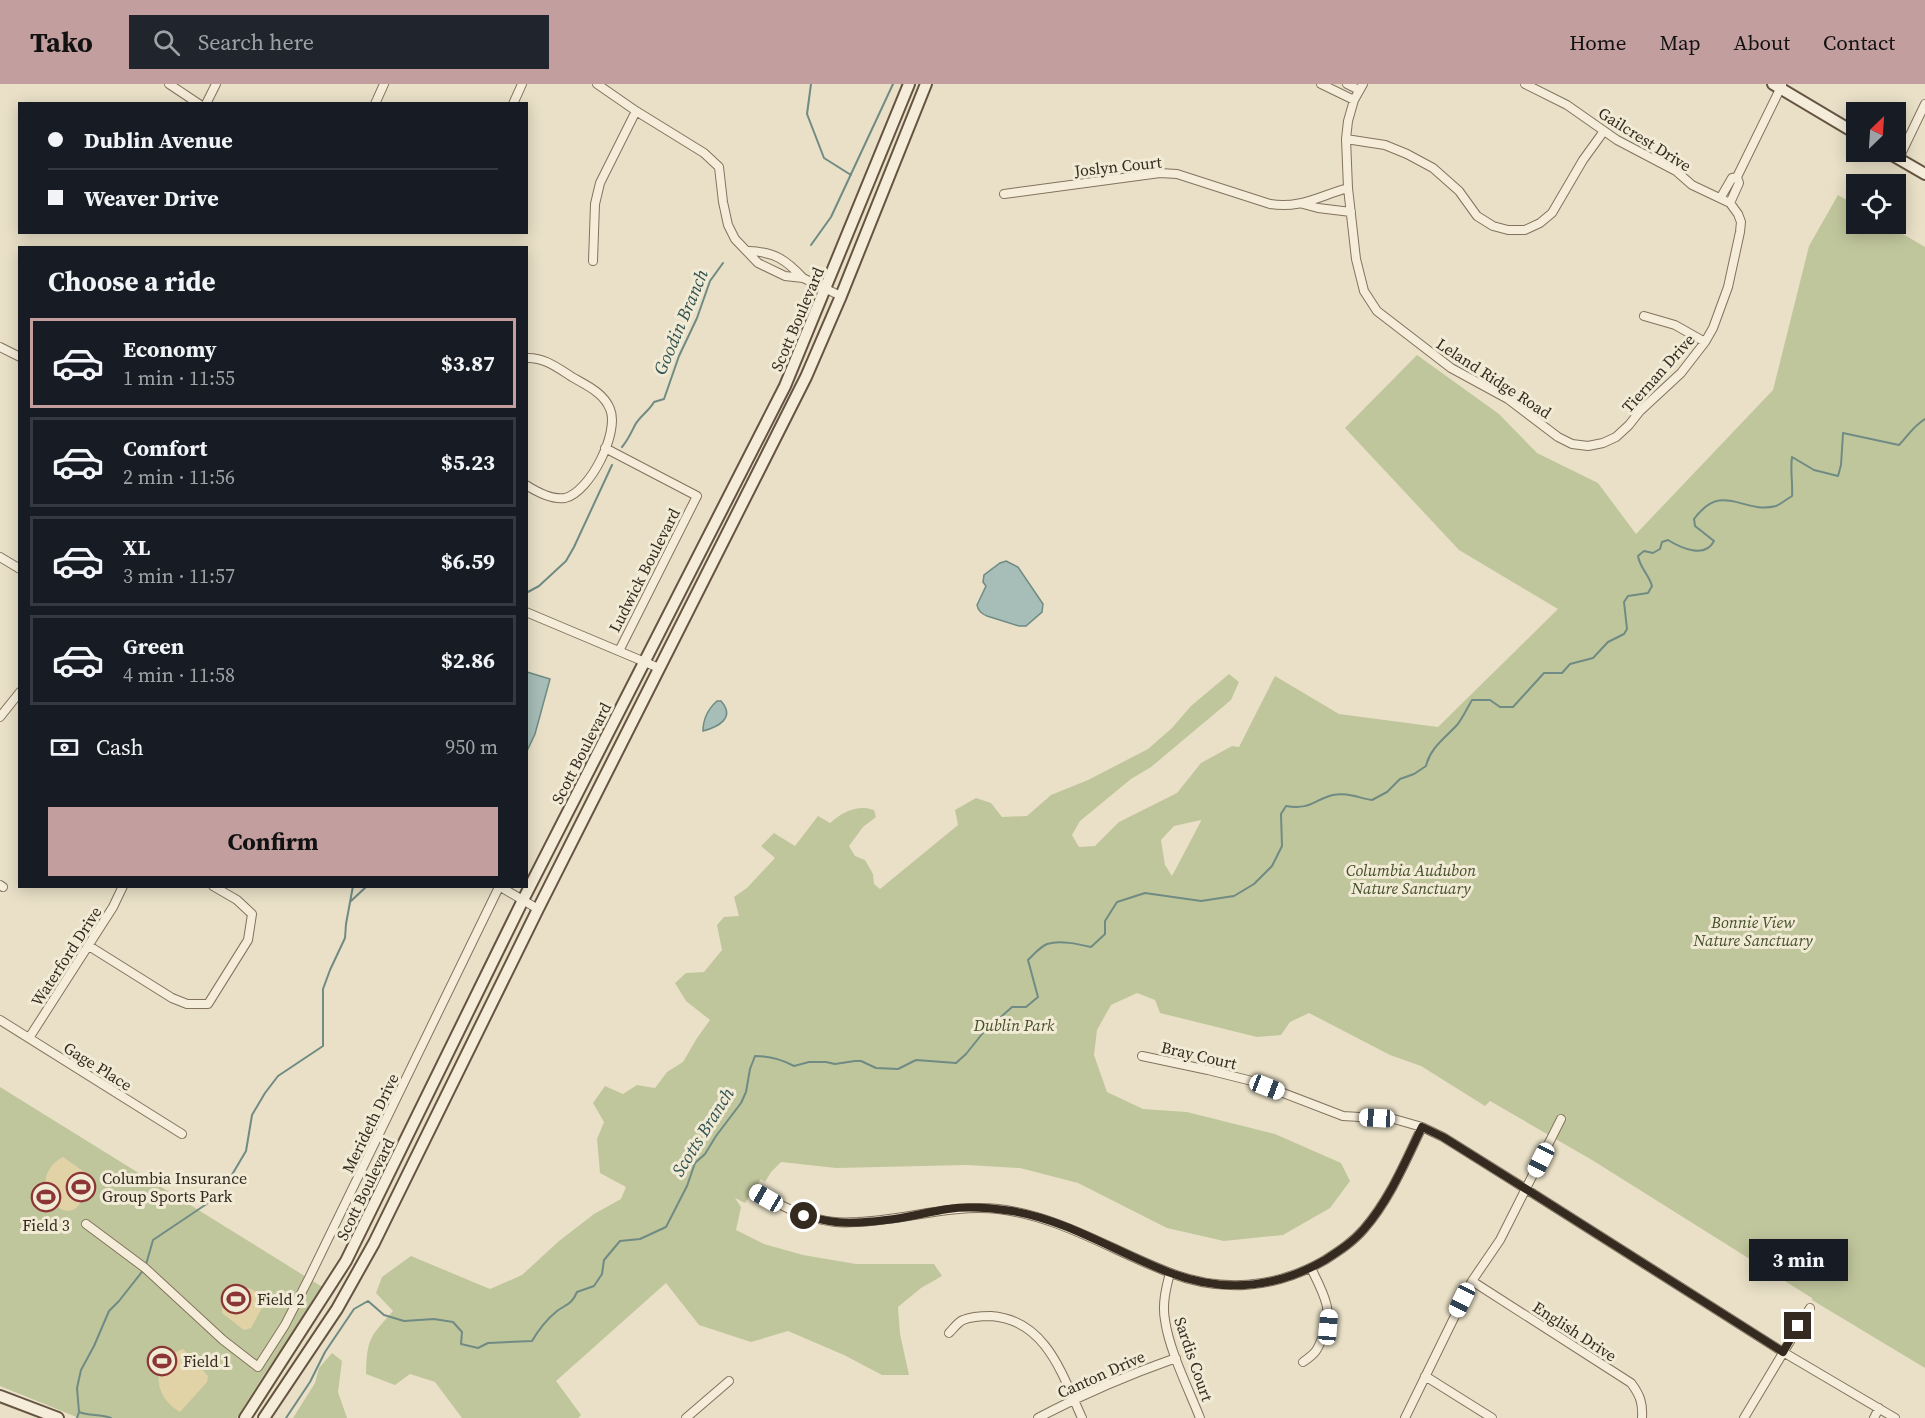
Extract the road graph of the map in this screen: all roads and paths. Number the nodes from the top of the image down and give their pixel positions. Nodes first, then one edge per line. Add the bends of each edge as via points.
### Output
1 (169, 84) edge
2 (216, 84) edge
3 (384, 84) edge
4 (522, 84) edge
5 (597, 84) edge
6 (909, 84) edge
7 (926, 84) edge
8 (1321, 84) edge
9 (1347, 84) edge
10 (1525, 84) edge
11 (1779, 86) edge
12 (1361, 87) edge
13 (1354, 100) junction
14 (196, 102) edge
15 (207, 102) edge
16 (376, 102) edge
17 (514, 102) edge
18 (1925, 104) edge
19 (636, 111) junction
20 (1846, 127) edge
21 (1604, 131) junction
22 (1346, 139) junction
23 (1906, 143) edge
24 (1906, 162) edge
25 (1925, 174) edge
26 (1737, 177) junction
27 (1348, 188) junction
28 (1004, 194) dead end
29 (1720, 197) junction
30 (1730, 203) junction
31 (1303, 204) junction
32 (1351, 212) junction
33 (749, 251) junction
34 (592, 261) dead end
35 (803, 278) junction
36 (826, 290) junction
37 (841, 296) junction
38 (1644, 316) dead end
39 (1705, 342) junction
40 (0, 347) edge
41 (18, 356) edge
42 (528, 358) edge
43 (1588, 446) joint
44 (605, 448) junction
45 (528, 487) edge
46 (0, 557) edge
47 (18, 568) edge
48 (528, 613) edge
49 (619, 651) junction
50 (644, 661) junction
51 (659, 668) junction
52 (18, 694) edge
53 (0, 717) edge
54 (122, 888) edge
55 (216, 888) edge
56 (499, 888) edge
57 (501, 888) edge
58 (523, 900) junction
59 (538, 909) junction
60 (89, 946) junction
61 (0, 1020) edge
62 (29, 1038) junction
63 (1142, 1056) dead end
64 (1561, 1119) dead end
65 (1422, 1127) junction
66 (182, 1134) dead end
67 (1526, 1189) junction
68 (755, 1191) dead end
69 (86, 1224) dead end
70 (1311, 1268) junction
71 (1170, 1273) junction
72 (1472, 1281) junction
73 (1810, 1308) dead end
74 (949, 1333) dead end
75 (1783, 1352) junction
76 (1176, 1358) junction
77 (1303, 1362) dead end
78 (1425, 1376) junction
79 (729, 1381) dead end
80 (0, 1396) edge
81 (1073, 1399) junction
82 (1879, 1408) junction
83 (57, 1418) edge
84 (244, 1418) edge
85 (264, 1418) edge
86 (686, 1418) edge
87 (1038, 1418) edge
88 (1082, 1418) edge
89 (1200, 1418) edge
90 (1405, 1418) edge
91 (1491, 1418) edge
92 (1642, 1418) edge
93 (1744, 1418) edge
94 (1874, 1418) edge
95 (1895, 1418) edge

1 - 14 street
2 - 15 street
3 - 16 street
4 - 17 street
5 - 19 street
6 - 36 main road, Scott Boulevard
7 - 37 main road, Scott Boulevard
8 - 13 street
9 - 12 street
10 - 21 street, Gailcrest Drive
11 - 20 main road
11 - 26 street
12 - 13 street, Leland Ridge Road
13 - 22 street, Leland Ridge Road
18 - 23 street
19 - 33 street via 704,153 719,167 728,225 735,239
19 - 34 street via 600,183
21 - 22 street via 1551,213 1525,230 1493,226 1478,216 1459,191 1433,168 1407,154 1384,145
21 - 29 street, Gailcrest Drive via 1676,171 1692,185
22 - 27 street, Leland Ridge Road
24 - 25 main road
26 - 29 street via 1732,178
26 - 30 street via 1739,183
27 - 31 street, Joslyn Court
27 - 32 street, Leland Ridge Road
28 - 31 street, Joslyn Court via 1160,173 1178,174 1270,204
29 - 30 street
30 - 39 street, Tiernan Drive via 1741,222 1740,232 1722,308
31 - 32 street, Joslyn Court
32 - 43 street, Leland Ridge Road via 1364,291 1377,311 1451,368 1508,399 1558,437
33 - 35 street via 767,252 789,263
33 - 35 street via 758,263 784,276
35 - 36 street
36 - 37 street
36 - 50 main road, Scott Boulevard via 785,386
37 - 51 main road, Scott Boulevard via 806,377
38 - 39 street
39 - 43 street, Tiernan Drive via 1681,373 1616,437
40 - 41 street
42 - 44 street via 551,363 604,398 613,420
44 - 45 street via 592,476 573,495 555,498
44 - 49 street, Ludwick Boulevard via 697,496
46 - 47 street
48 - 49 street
49 - 50 street
50 - 51 street
50 - 58 main road, Scott Boulevard
51 - 59 main road, Scott Boulevard
52 - 53 street
54 - 60 street, Waterford Drive
55 - 60 street via 252,914 248,940 208,1004 187,1004 172,998
56 - 69 street, Merideth Drive via 309,1278 258,1367 152,1274
57 - 58 street
58 - 59 street
58 - 84 main road, Scott Boulevard via 346,1261
59 - 85 main road, Scott Boulevard via 374,1243 337,1309
60 - 62 street, Waterford Drive
61 - 62 street, Gage Place
62 - 66 street, Gage Place
63 - 65 street, Bray Court via 1252,1082 1343,1116 1394,1119
64 - 67 street
65 - 67 street, Bray Court
65 - 70 street via 1390,1193 1364,1230
67 - 72 street via 1500,1240
67 - 75 street, Bray Court
68 - 71 street via 804,1216 836,1222 886,1220 951,1209 1012,1211 1074,1230
70 - 71 street via 1284,1279 1249,1286 1212,1285
70 - 77 street via 1325,1297 1328,1327 1316,1354
71 - 76 street, Sardis Court via 1164,1298 1165,1320
72 - 78 street
72 - 92 street, English Drive via 1631,1383 1643,1405
73 - 75 street
74 - 81 street via 962,1320 987,1316 1019,1323 1048,1348
75 - 82 street, Bray Court
75 - 93 street
76 - 81 street, Canton Drive
76 - 89 street, Sardis Court
78 - 90 street
78 - 91 street
79 - 86 street
80 - 83 main road
81 - 87 street, Canton Drive
81 - 88 street
82 - 94 street
82 - 95 street, Bray Court

